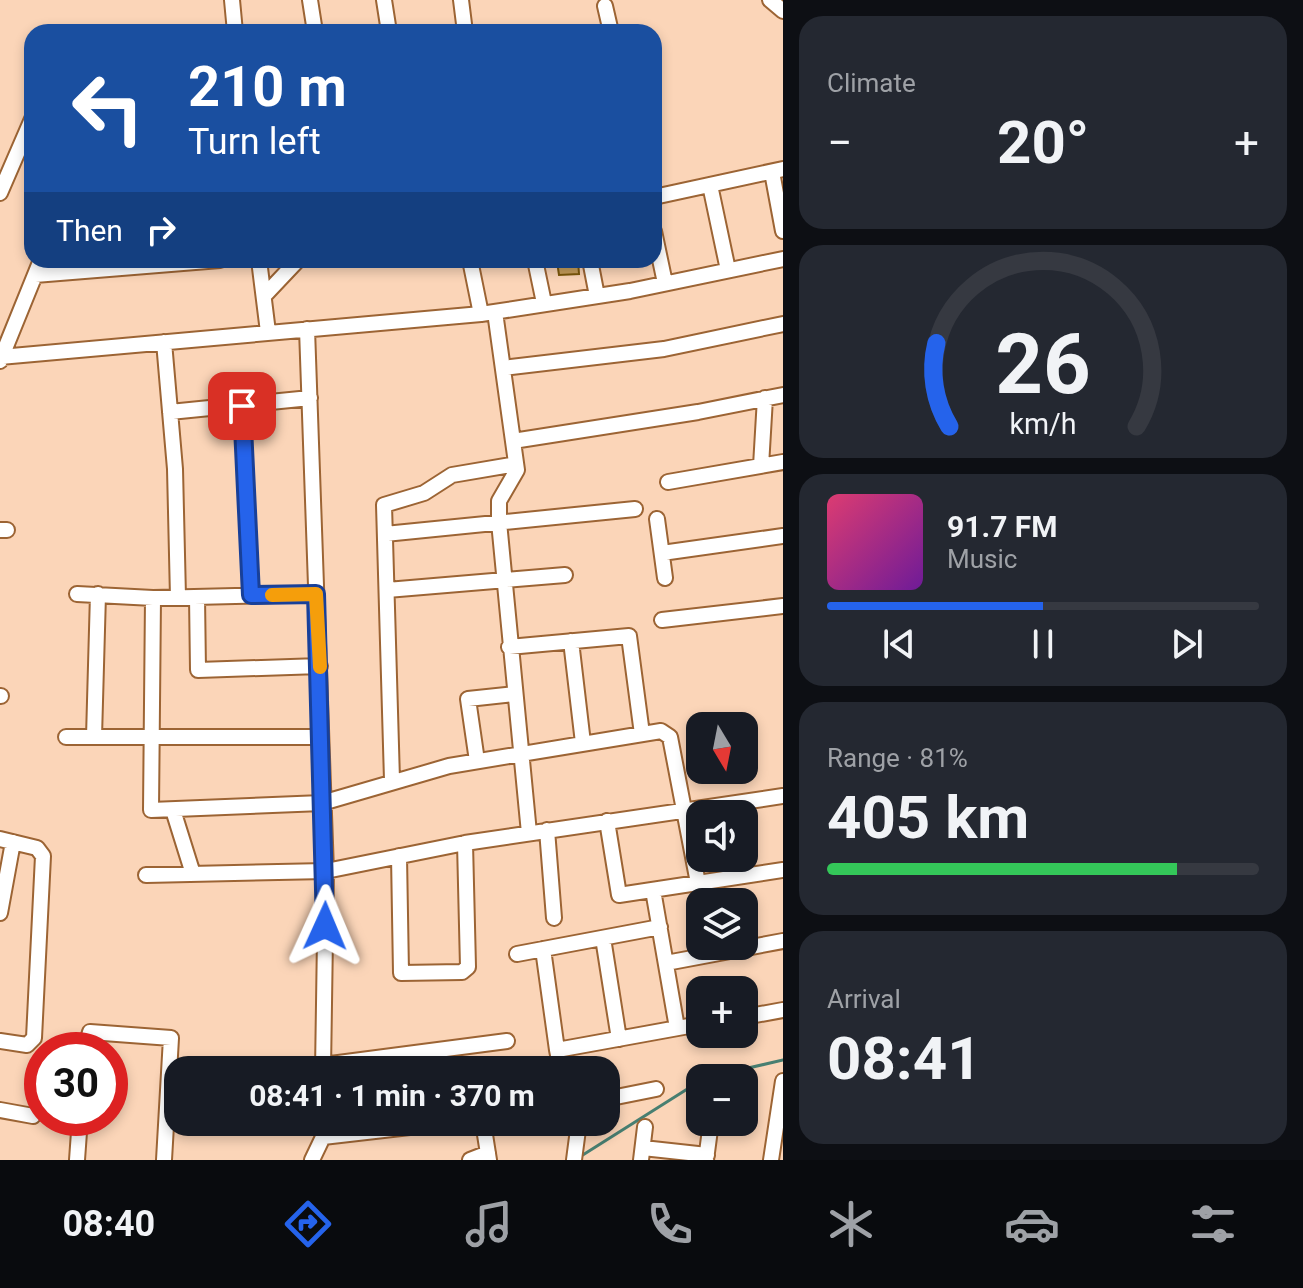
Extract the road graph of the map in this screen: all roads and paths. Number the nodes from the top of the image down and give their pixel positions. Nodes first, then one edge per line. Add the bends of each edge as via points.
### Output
1 (232, 0) edge
2 (310, 0) edge
3 (384, 0) edge
4 (461, 0) edge
5 (770, 0) edge
6 (605, 6) dead end
7 (783, 11) edge
8 (234, 24) edge
9 (314, 24) edge
10 (388, 24) edge
11 (464, 24) edge
12 (609, 24) edge
13 (24, 138) edge
14 (777, 170) edge
15 (710, 185) junction
16 (0, 193) edge
17 (662, 195) edge
18 (783, 231) edge
19 (783, 259) edge
20 (38, 268) edge
21 (121, 268) edge
22 (260, 268) edge
23 (290, 268) edge
24 (473, 268) edge
25 (537, 268) edge
26 (592, 268) edge
27 (662, 268) edge
28 (728, 270) junction
29 (35, 275) junction
30 (665, 283) junction
31 (264, 296) junction
32 (597, 296) junction
33 (544, 303) junction
34 (488, 313) junction
35 (783, 324) edge
36 (307, 329) junction
37 (268, 332) junction
38 (164, 342) junction
39 (1, 358) edge
40 (503, 368) junction
41 (783, 395) edge
42 (310, 398) junction
43 (765, 398) junction
44 (242, 406) junction
45 (170, 412) junction
46 (513, 441) junction
47 (783, 462) edge
48 (516, 464) junction
49 (761, 466) junction
50 (668, 482) dead end
51 (635, 509) dead end
52 (657, 519) dead end
53 (499, 522) junction
54 (385, 534) junction
55 (783, 536) edge
56 (662, 553) junction
57 (565, 575) dead end
58 (665, 578) dead end
59 (502, 580) junction
60 (387, 590) junction
61 (77, 594) dead end
62 (98, 594) junction
63 (316, 594) junction
64 (251, 595) junction
65 (178, 597) junction
66 (197, 597) junction
67 (153, 598) junction
68 (783, 606) edge
69 (662, 620) dead end
70 (571, 641) junction
71 (509, 647) junction
72 (320, 666) junction
73 (514, 694) junction
74 (642, 734) junction
75 (66, 737) dead end
76 (94, 737) junction
77 (321, 737) junction
78 (153, 739) junction
79 (583, 743) junction
80 (521, 754) junction
81 (477, 761) junction
82 (392, 780) junction
83 (783, 796) edge
84 (322, 803) junction
85 (685, 808) junction
86 (173, 810) junction
87 (607, 821) junction
88 (547, 830) junction
89 (529, 833) junction
90 (6, 841) edge
91 (465, 843) junction
92 (399, 856) junction
93 (783, 870) edge
94 (326, 871) junction
95 (193, 874) junction
96 (146, 875) dead end
97 (698, 883) junction
98 (653, 890) junction
99 (0, 913) edge
100 (554, 918) dead end
101 (660, 927) junction
102 (603, 938) junction
103 (783, 941) edge
104 (543, 949) junction
105 (517, 954) dead end
106 (666, 963) junction
107 (783, 1010) edge
108 (758, 1014) edge
109 (686, 1026) edge
110 (677, 1028) junction
111 (128, 1035) edge
112 (619, 1039) junction
113 (0, 1041) edge
114 (507, 1041) dead end
115 (557, 1050) junction
116 (323, 1056) edge
117 (405, 1056) edge
118 (558, 1056) edge
119 (783, 1081) edge
120 (656, 1089) dead end
121 (620, 1096) edge
122 (0, 1110) edge
123 (24, 1114) edge
124 (645, 1127) dead end
125 (79, 1136) edge
126 (321, 1136) edge
127 (485, 1136) edge
128 (577, 1136) edge
129 (709, 1136) edge
130 (642, 1154) edge
131 (489, 1156) edge
132 (706, 1157) edge
133 (77, 1160) edge
134 (164, 1160) edge
135 (312, 1160) edge
136 (470, 1160) edge
137 (574, 1160) edge
138 (771, 1160) edge

1 - 8 street
2 - 9 street
3 - 10 street
4 - 11 street
5 - 7 street
6 - 12 street
13 - 16 street
14 - 15 street
14 - 18 street
15 - 17 street
15 - 28 street
19 - 28 street
20 - 29 street
21 - 29 street
22 - 31 street
23 - 31 street
24 - 34 street
25 - 33 street
26 - 32 street
27 - 30 street
28 - 30 street
29 - 39 street
30 - 32 street
31 - 37 street
32 - 33 street
33 - 34 street
34 - 36 street
34 - 40 street
35 - 40 street via 664,349
36 - 37 street
36 - 42 street
37 - 38 street
38 - 39 street
38 - 45 street
40 - 46 street
41 - 43 street
42 - 44 street
42 - 63 street
43 - 46 street
43 - 49 street
44 - 45 street
44 - 64 street
45 - 65 street
46 - 48 street
47 - 49 street
48 - 53 street via 517,474 499,501
48 - 54 street via 452,475 424,493 388,501
49 - 50 street
51 - 53 street
52 - 56 street
53 - 54 street
53 - 59 street
54 - 60 street
55 - 56 street
56 - 58 street
57 - 59 street
59 - 60 street
59 - 71 street
60 - 82 street
61 - 62 street
62 - 67 street
62 - 76 street
63 - 64 street
63 - 72 street
64 - 66 street
65 - 66 street
65 - 67 street
66 - 72 street via 198,670
67 - 78 street
68 - 69 street
70 - 71 street
70 - 74 street via 629,636
70 - 79 street
71 - 73 street
72 - 77 street
73 - 80 street
73 - 81 street via 468,699
74 - 79 street
74 - 85 street via 661,731 670,737
75 - 76 street
76 - 78 street
77 - 78 street
77 - 84 street
78 - 86 street via 151,810
79 - 80 street
80 - 81 street
80 - 89 street
81 - 82 street
82 - 84 street
83 - 85 street
84 - 86 street
84 - 94 street
85 - 87 street
85 - 97 street
86 - 95 street
87 - 88 street
87 - 98 street via 619,895
88 - 89 street
88 - 100 street
89 - 91 street
90 - 99 street
90 - 113 street via 37,848 43,856 34,1038 27,1045
91 - 92 street
91 - 92 street via 468,967 462,972 401,973
92 - 94 street
93 - 97 street
94 - 95 street
94 - 116 street
95 - 96 street
97 - 98 street
98 - 101 street
101 - 102 street
101 - 106 street
102 - 104 street
102 - 112 street
103 - 106 street
104 - 105 street
104 - 115 street
106 - 110 street
107 - 108 street
109 - 110 street
110 - 112 street
111 - 134 street via 171,1038
112 - 115 street
114 - 117 street
115 - 118 street
119 - 138 street
120 - 121 street
122 - 123 street
124 - 130 street
125 - 133 street
126 - 135 street
127 - 131 street
128 - 137 street
129 - 132 street
130 - 132 street
131 - 136 street

